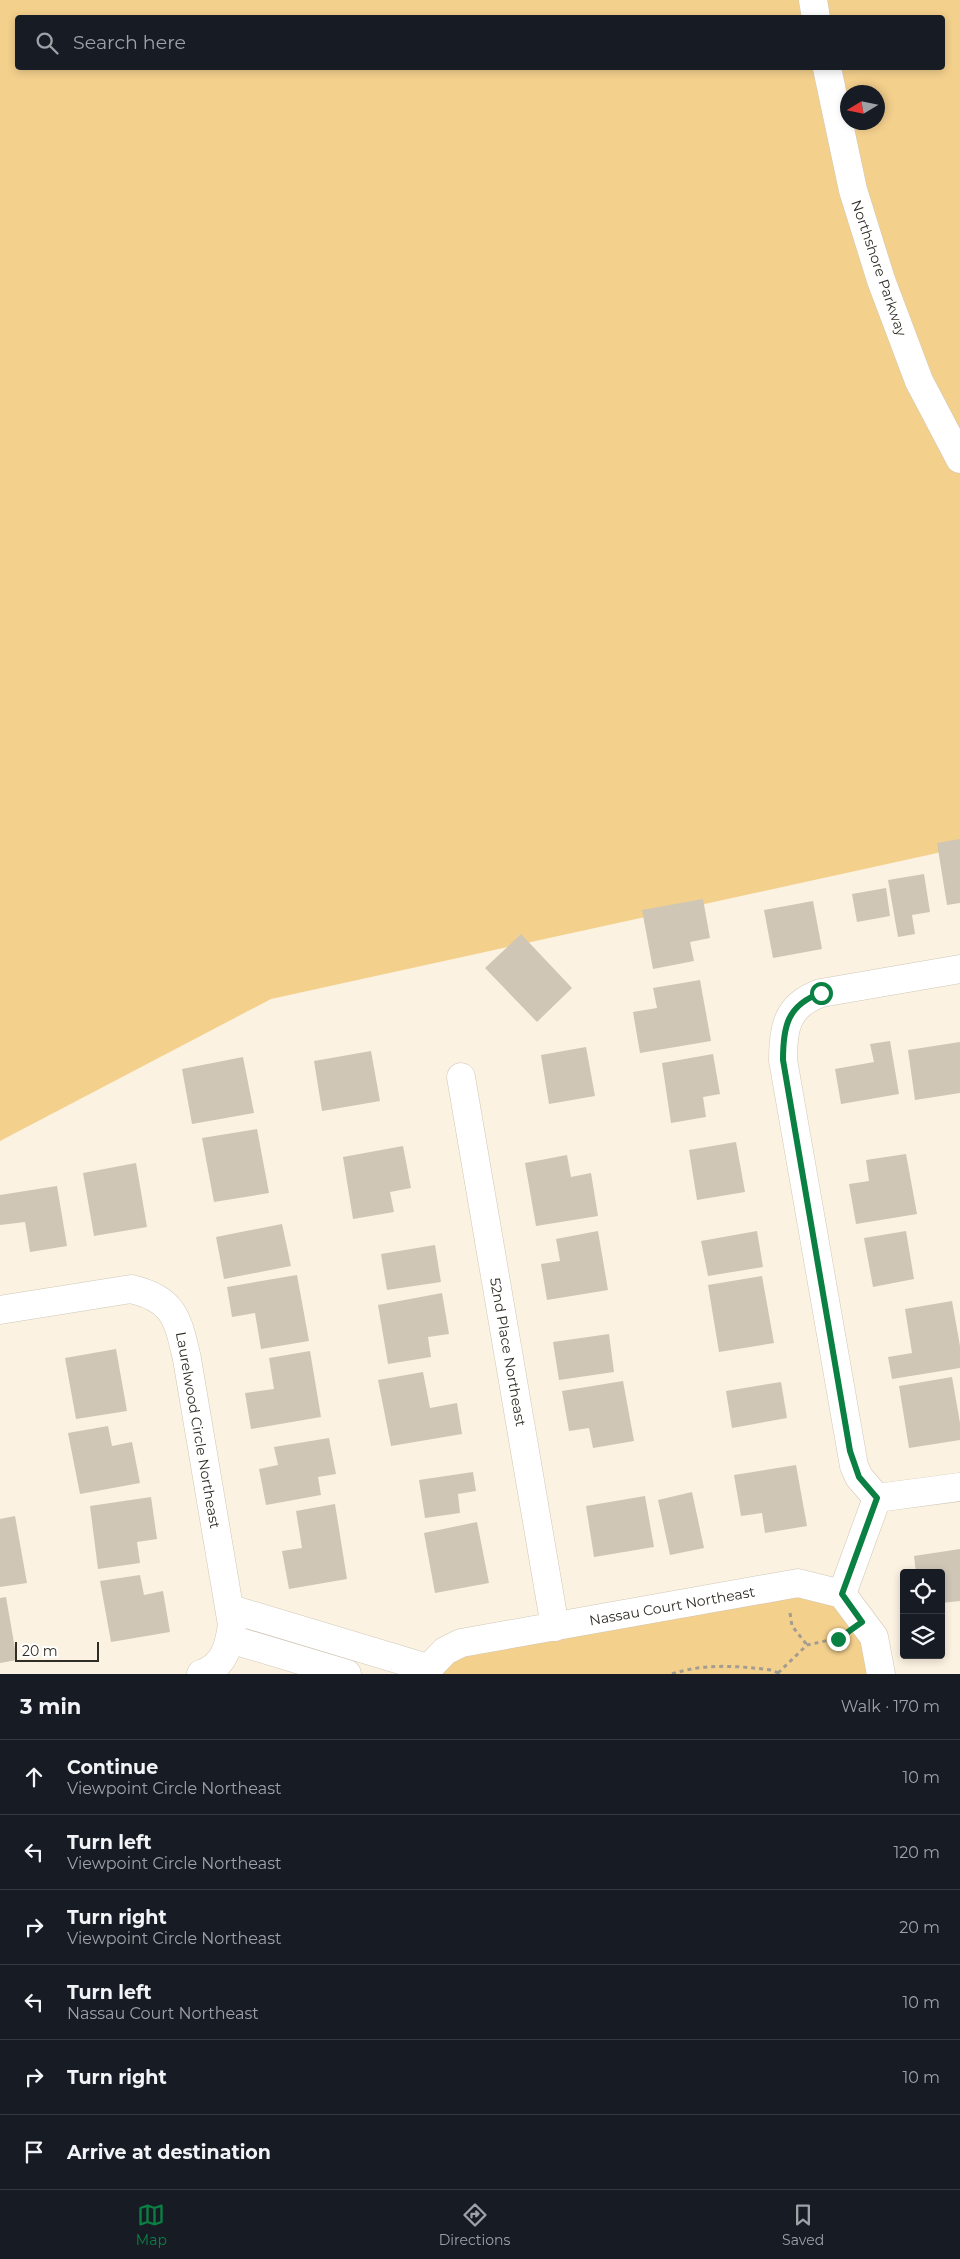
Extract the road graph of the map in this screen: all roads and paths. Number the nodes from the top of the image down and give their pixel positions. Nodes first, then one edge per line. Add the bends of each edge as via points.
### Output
1 (813, 0) edge
2 (816, 15) edge
3 (827, 70) edge
4 (960, 459) edge
5 (960, 969) edge
6 (461, 1077) dead end
7 (0, 1310) edge
8 (960, 1487) edge
9 (877, 1498) junction
10 (784, 1586) junction
11 (842, 1594) junction
12 (231, 1609) junction
13 (862, 1622) junction
14 (555, 1626) junction
15 (230, 1639) junction
16 (807, 1645) junction
17 (425, 1671) edge
18 (202, 1674) edge
19 (347, 1674) edge
20 (672, 1674) edge
21 (778, 1674) edge
22 (880, 1674) edge

1 - 2 street
3 - 4 street, Northshore Parkway via 853,190 881,280 919,381
5 - 9 street via 806,998 794,1009 783,1035 783,1060 850,1451 859,1477
6 - 14 street, 52nd Place Northeast
7 - 12 street, Laurelwood Circle Northeast via 131,1289 148,1293 172,1311 179,1322 187,1359
8 - 9 street
9 - 11 street
10 - 11 street, Nassau Court Northeast via 798,1583
10 - 14 street, Nassau Court Northeast
10 - 16 path via 792,1626
11 - 13 street
12 - 15 street, Laurelwood Circle Northeast
12 - 17 street
13 - 16 path via 838,1639
13 - 22 street via 874,1638
14 - 17 street, Nassau Court Northeast via 461,1643 445,1651
15 - 18 street, Laurelwood Circle Northeast via 222,1659 211,1671
15 - 19 street
16 - 21 path
20 - 21 path via 726,1665 772,1670

